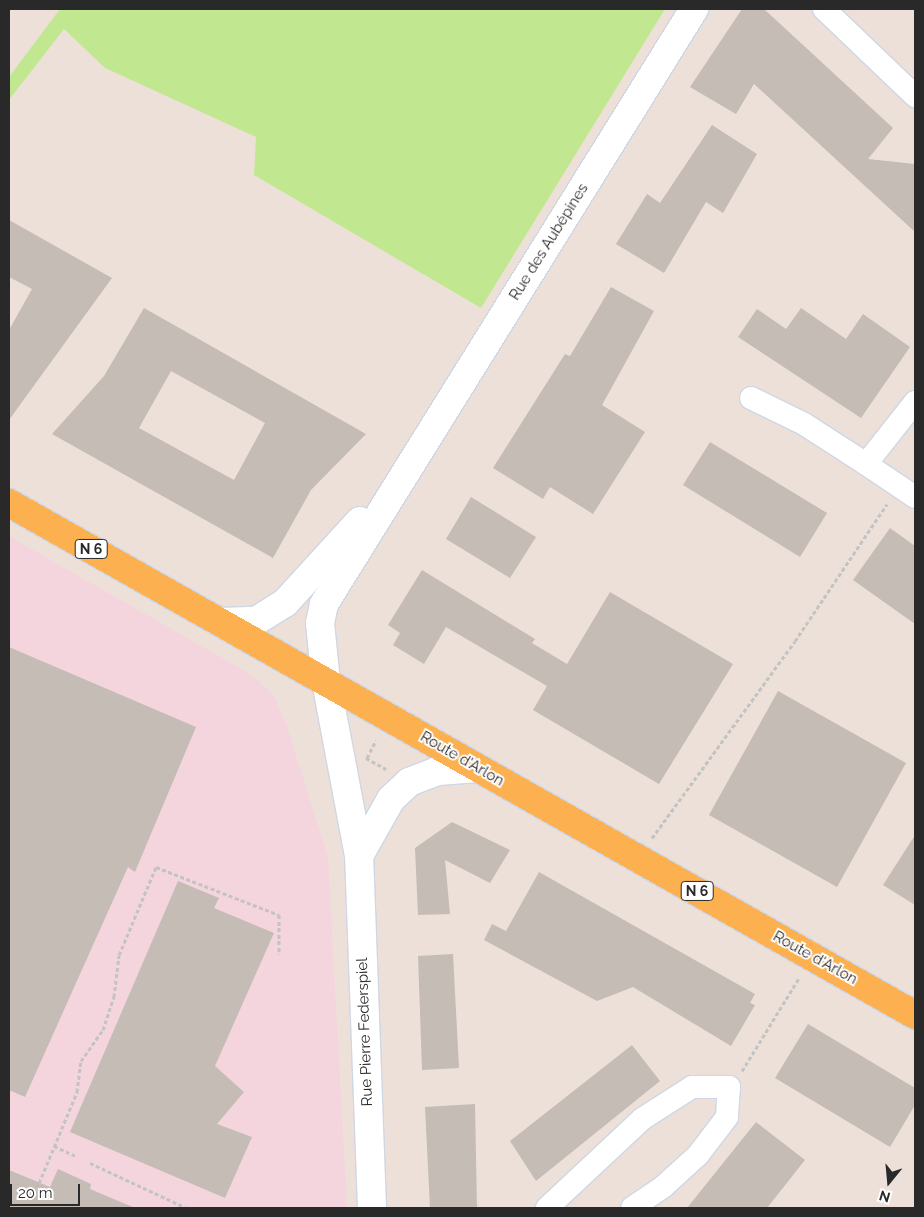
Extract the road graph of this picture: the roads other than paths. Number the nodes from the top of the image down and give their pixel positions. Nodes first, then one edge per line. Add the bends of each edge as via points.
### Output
1 (694, 9) edge
2 (824, 9) edge
3 (915, 96) edge
4 (751, 398) dead end
5 (915, 402) edge
6 (866, 464) junction
7 (402, 476) junction
8 (907, 492) edge
9 (9, 503) edge
10 (219, 622) junction
11 (326, 682) junction
12 (478, 768) junction
13 (358, 856) junction
14 (915, 1015) edge
15 (372, 1208) edge
16 (547, 1208) edge
17 (632, 1208) edge

1 - 7 street, Rue des Aubépines
2 - 3 street
4 - 6 street via 804,424
5 - 6 street
6 - 8 street
7 - 10 street, Rue des Aubépines via 285,603 256,621
7 - 11 street, Rue des Aubépines via 324,604 320,623
9 - 10 main road, Route d'Arlon / N 6
10 - 11 main road, Route d'Arlon / N 6
11 - 12 main road, Route d'Arlon / N 6
11 - 13 street, Rue Pierre Federspiel
12 - 13 street via 438,771 408,782 391,799
12 - 14 main road, Route d'Arlon / N 6
13 - 15 street, Rue Pierre Federspiel
16 - 17 street via 642,1119 692,1087 729,1087 727,1117 698,1154 663,1187

